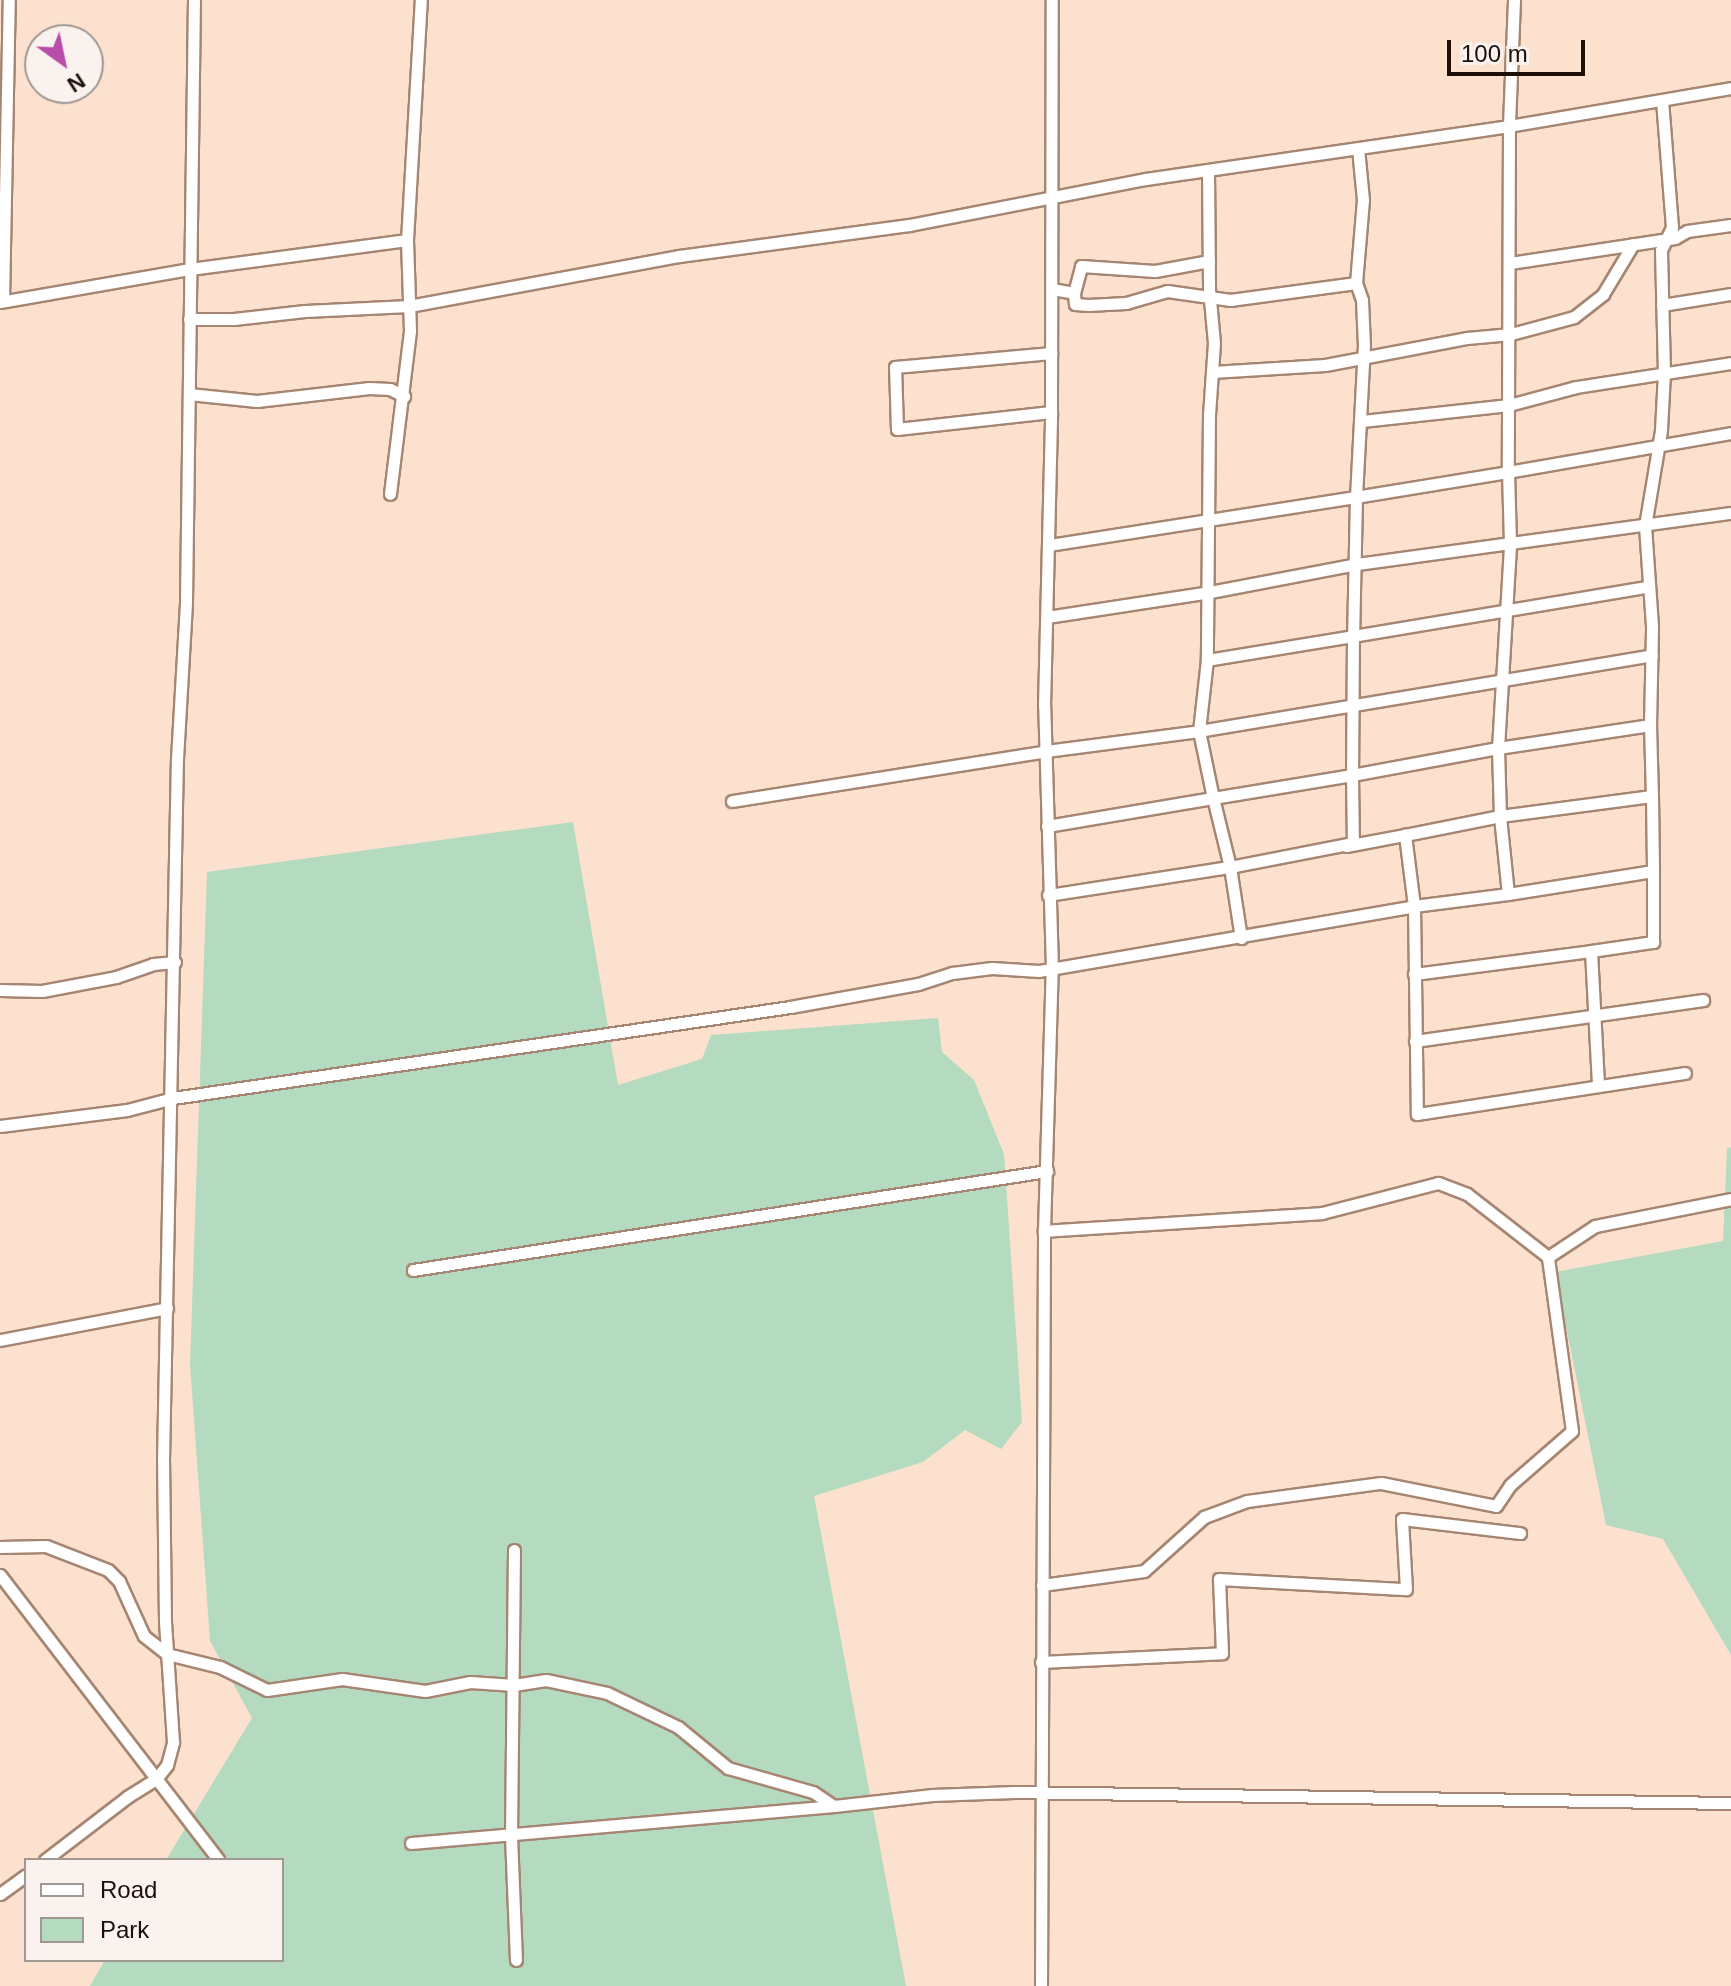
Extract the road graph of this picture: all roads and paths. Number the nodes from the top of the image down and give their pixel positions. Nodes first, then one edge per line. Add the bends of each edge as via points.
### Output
1 (9, 0) edge
2 (194, 0) edge
3 (421, 0) edge
4 (1052, 0) edge
5 (1514, 0) edge
6 (1731, 88) edge
7 (1662, 100) junction
8 (1509, 126) junction
9 (1358, 148) junction
10 (1208, 170) junction
11 (1052, 194) junction
12 (1731, 225) edge
13 (1666, 239) junction
14 (407, 240) junction
15 (1633, 244) junction
16 (1209, 261) junction
17 (1510, 263) junction
18 (190, 269) junction
19 (1356, 283) junction
20 (1052, 289) junction
21 (1074, 293) junction
22 (1731, 294) edge
23 (1211, 297) junction
24 (2, 302) edge
25 (1662, 305) junction
26 (409, 306) junction
27 (189, 319) junction
28 (1511, 334) junction
29 (1051, 353) junction
30 (1364, 357) junction
31 (1731, 363) edge
32 (1212, 372) junction
33 (1664, 373) junction
34 (189, 394) junction
35 (404, 396) junction
36 (1509, 405) junction
37 (1051, 412) junction
38 (1362, 421) junction
39 (1731, 433) edge
40 (1656, 446) junction
41 (1508, 472) junction
42 (390, 494) dead end
43 (1356, 497) junction
44 (1731, 513) edge
45 (1208, 518) junction
46 (1645, 526) junction
47 (1510, 543) junction
48 (1049, 545) junction
49 (1357, 564) junction
50 (1647, 587) junction
51 (1210, 592) junction
52 (1504, 608) junction
53 (1047, 617) junction
54 (1353, 636) junction
55 (1652, 655) junction
56 (1207, 660) junction
57 (1501, 680) junction
58 (1353, 705) junction
59 (1650, 725) junction
60 (1199, 731) junction
61 (1498, 748) junction
62 (1046, 751) junction
63 (1352, 775) junction
64 (1652, 796) junction
65 (1213, 798) junction
66 (732, 801) dead end
67 (1500, 816) junction
68 (1047, 826) junction
69 (1405, 835) junction
70 (1230, 867) junction
71 (1653, 871) junction
72 (1508, 894) junction
73 (1048, 895) junction
74 (1414, 906) junction
75 (1241, 938) junction
76 (1591, 951) junction
77 (175, 962) junction
78 (1052, 968) junction
79 (1414, 974) junction
80 (0, 990) edge
81 (1703, 1000) dead end
82 (1593, 1017) junction
83 (1415, 1041) junction
84 (1685, 1073) dead end
85 (1598, 1086) junction
86 (173, 1098) junction
87 (0, 1126) edge
88 (1047, 1171) junction
89 (1731, 1199) edge
90 (1044, 1231) junction
91 (1548, 1257) junction
92 (413, 1270) dead end
93 (167, 1308) junction
94 (0, 1340) edge
95 (1520, 1533) dead end
96 (0, 1547) edge
97 (514, 1550) dead end
98 (0, 1575) edge
99 (1042, 1585) junction
100 (167, 1654) junction
101 (1041, 1662) junction
102 (514, 1685) junction
103 (156, 1779) junction
104 (1039, 1795) junction
105 (1731, 1803) edge
106 (834, 1806) junction
107 (511, 1836) junction
108 (411, 1843) dead end
109 (48, 1858) edge
110 (217, 1858) edge
111 (24, 1876) edge
112 (0, 1894) edge
113 (516, 1960) dead end
114 (1041, 1986) edge

1 - 24 street
2 - 18 street
3 - 14 street
4 - 11 street
5 - 8 street
6 - 7 street
7 - 8 street
7 - 13 street via 1672,227
8 - 9 street
8 - 17 street
9 - 10 street
9 - 19 street via 1363,200
10 - 11 street
10 - 16 street
11 - 20 street
11 - 26 street via 909,225 679,256
12 - 13 street
13 - 15 street
13 - 25 street via 1661,250
14 - 18 street
14 - 26 street
15 - 17 street
15 - 28 street via 1603,294 1574,317
16 - 21 street via 1155,271 1081,266
16 - 23 street
17 - 28 street
18 - 24 street
18 - 27 street
19 - 23 street via 1260,299
19 - 30 street via 1362,300
20 - 21 street
20 - 29 street
21 - 23 street via 1075,304 1088,305 1126,303 1167,291
22 - 25 street
23 - 32 street
25 - 33 street
26 - 27 street
26 - 35 street
27 - 34 street
28 - 30 street
28 - 36 street
29 - 37 street
29 - 37 street via 895,367 897,429
30 - 32 street via 1325,365
30 - 38 street
31 - 33 street
32 - 45 street
33 - 36 street via 1576,387
33 - 40 street
34 - 35 street via 257,401 369,388
34 - 77 street
35 - 42 street
36 - 38 street
36 - 41 street
37 - 48 street
38 - 43 street
39 - 40 street
40 - 41 street
40 - 46 street
41 - 43 street
41 - 47 street
43 - 45 street
43 - 49 street
44 - 46 street
45 - 48 street
45 - 51 street
46 - 47 street
46 - 50 street
47 - 49 street
47 - 52 street
48 - 53 street
49 - 51 street
49 - 54 street
50 - 52 street
50 - 55 street
51 - 53 street
51 - 56 street
52 - 54 street
52 - 57 street
53 - 62 street
54 - 56 street
54 - 58 street
55 - 57 street
55 - 59 street
56 - 60 street
57 - 58 street
57 - 61 street
58 - 60 street
58 - 63 street
59 - 61 street
59 - 64 street
60 - 62 street
60 - 65 street
61 - 63 street
61 - 67 street
62 - 66 street
62 - 68 street
63 - 65 street
63 - 70 street via 1353,843
64 - 67 street
64 - 71 street
65 - 68 street
65 - 70 street
67 - 69 street
67 - 72 street
68 - 73 street
69 - 70 street
69 - 74 street
70 - 73 street
70 - 75 street
71 - 72 street
71 - 76 street via 1653,942
72 - 74 street
73 - 78 street
74 - 75 street
74 - 79 street
75 - 78 street
76 - 79 street
76 - 82 street
77 - 80 street via 42,991
77 - 86 street
78 - 86 street via 952,973 790,1007
78 - 88 street
79 - 83 street
81 - 82 street
82 - 83 street
82 - 85 street
83 - 85 street via 1417,1114
84 - 85 street
86 - 87 street via 127,1110
86 - 93 street
88 - 90 street
88 - 92 street
89 - 91 street via 1595,1226
90 - 91 street via 1322,1213 1438,1183 1467,1194
90 - 99 street
91 - 99 street via 1572,1431 1510,1485 1496,1506 1381,1483 1247,1501 1204,1517 1144,1571
93 - 94 street
93 - 100 street
95 - 101 street via 1402,1519 1406,1589 1219,1579 1222,1653
96 - 100 street via 46,1546 108,1570 119,1581 144,1636
97 - 102 street
98 - 103 street
99 - 101 street
100 - 102 street via 220,1667 267,1690 342,1679 425,1691 470,1682
100 - 103 street via 173,1742 167,1765
101 - 104 street
102 - 106 street via 546,1680 607,1693 678,1727 728,1768 813,1792
102 - 107 street
103 - 109 street
103 - 110 street
104 - 105 street
104 - 106 street via 932,1795
104 - 114 street
106 - 107 street
107 - 108 street
107 - 113 street
111 - 112 street

